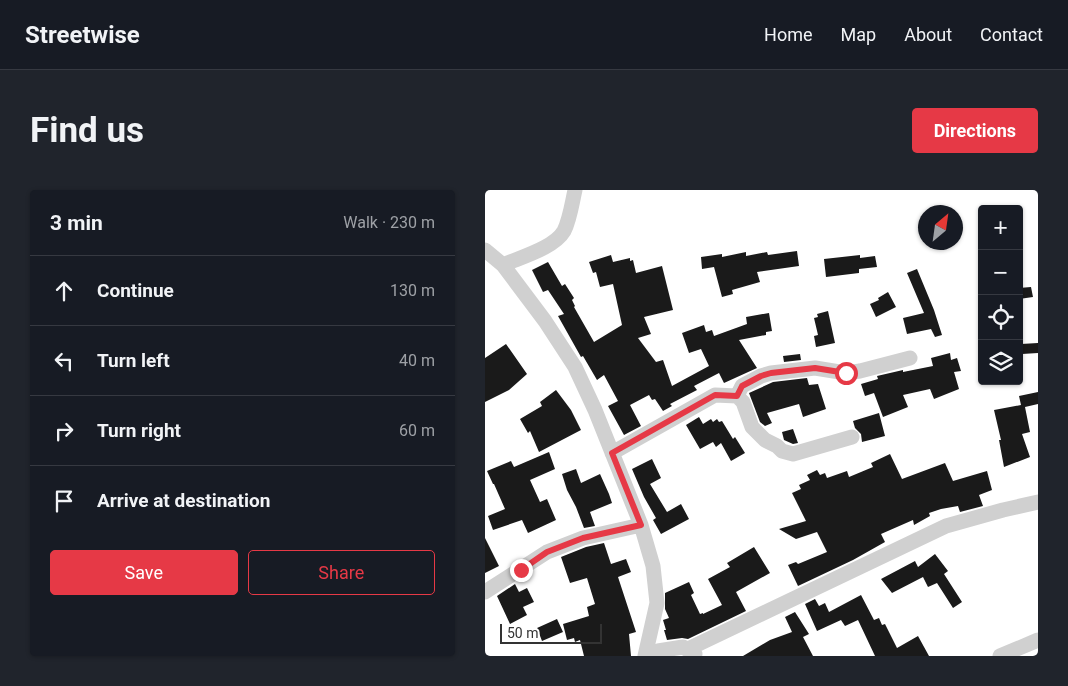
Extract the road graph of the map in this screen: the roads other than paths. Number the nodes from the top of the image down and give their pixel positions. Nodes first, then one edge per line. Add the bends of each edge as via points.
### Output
1 (575, 190) edge
2 (485, 250) edge
3 (503, 265) junction
4 (910, 358) dead end
5 (737, 396) junction
6 (852, 437) dead end
7 (612, 453) junction
8 (1038, 502) edge
9 (641, 525) junction
10 (485, 592) edge
11 (1038, 640) edge
12 (692, 653) edge
13 (645, 656) edge
14 (1000, 656) edge

1 - 3 street via 564,231 557,240
2 - 3 street
3 - 7 street via 575,367
4 - 5 street via 846,373 815,368 766,374 742,386
5 - 6 street via 743,402 752,427 782,451 793,454
5 - 7 street via 715,395
7 - 9 street
8 - 12 street via 946,526
9 - 10 street via 583,538 547,552
9 - 13 street via 653,566 657,603
11 - 14 street
12 - 13 street via 683,647

